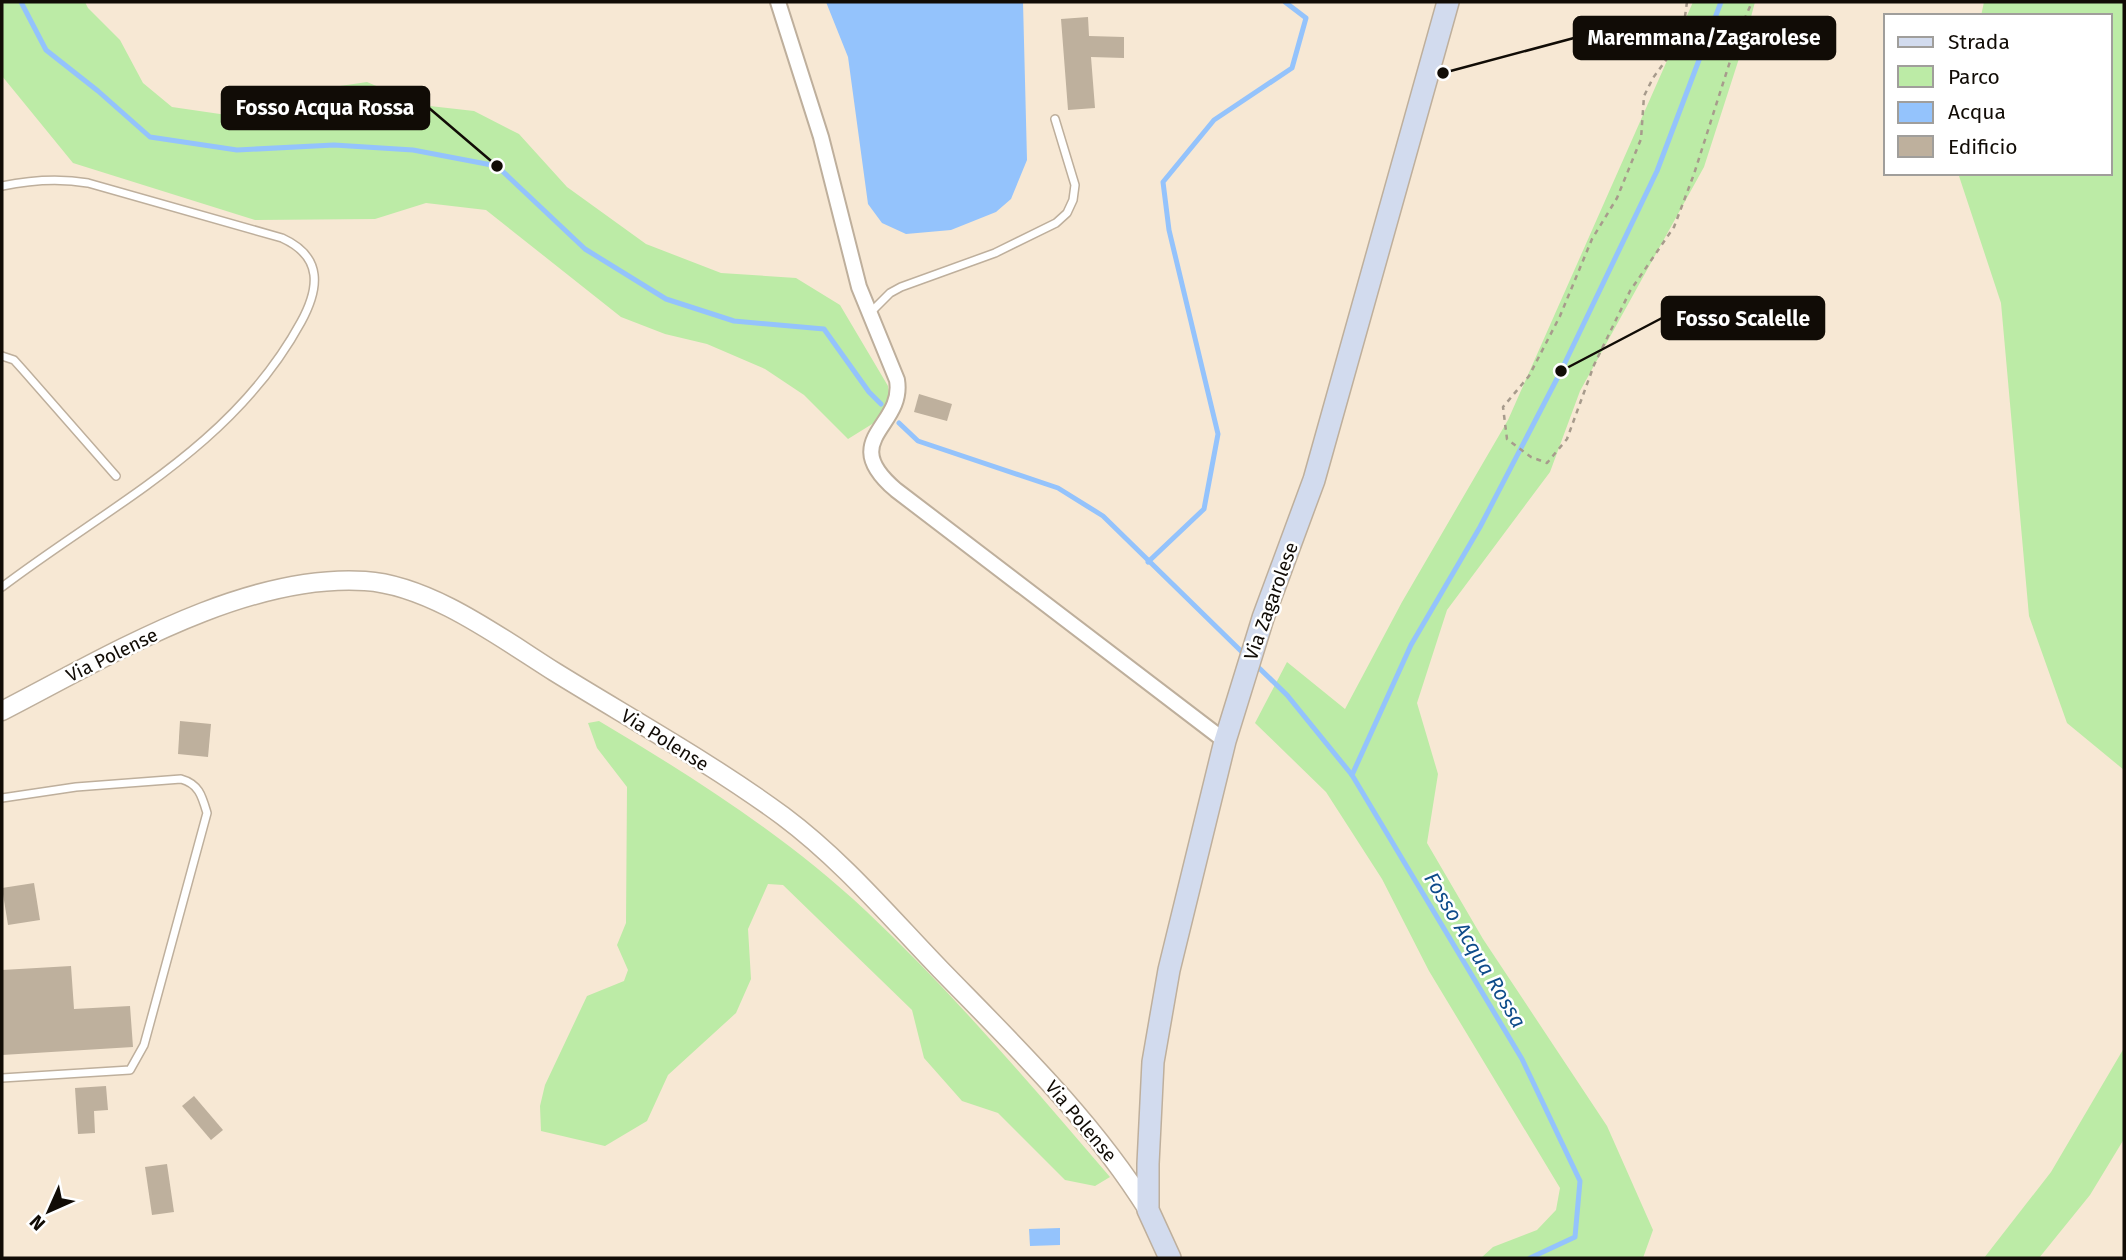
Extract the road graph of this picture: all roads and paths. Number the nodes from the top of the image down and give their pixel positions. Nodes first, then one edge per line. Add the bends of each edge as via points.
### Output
1 (778, 2) edge
2 (1448, 2) edge
3 (1687, 2) edge
4 (1752, 2) edge
5 (1055, 119) dead end
6 (2, 186) edge
7 (869, 315) junction
8 (2, 356) edge
9 (116, 476) dead end
10 (2, 587) edge
11 (2, 711) edge
12 (1225, 741) junction
13 (2, 798) edge
14 (2, 1078) edge
15 (1148, 1210) junction
16 (1170, 1258) edge

1 - 7 street via 821,137
2 - 12 main road, Via Zagarolese via 1314,480 1263,618
3 - 4 path via 1682,38 1644,96 1641,139 1617,198 1592,239 1529,376 1503,407 1507,439 1547,463 1567,439 1594,365 1630,291 1674,227
5 - 7 lane via 1075,185 1067,213 995,253 901,287
6 - 10 lane via 39,180 88,183 282,238 306,256 316,285 285,349 228,420 135,494
7 - 12 street via 898,387 871,451 879,474
8 - 9 lane via 14,360
11 - 15 street, Via Polense via 151,635 251,596 301,584 351,580 380,582 429,599 476,623 734,782 816,842 1034,1065 1123,1172
12 - 15 main road, Via Zagarolese via 1160,1015 1149,1119
13 - 14 lane via 181,779 201,792 207,813 144,1045 130,1070
15 - 16 main road, Via Polense

